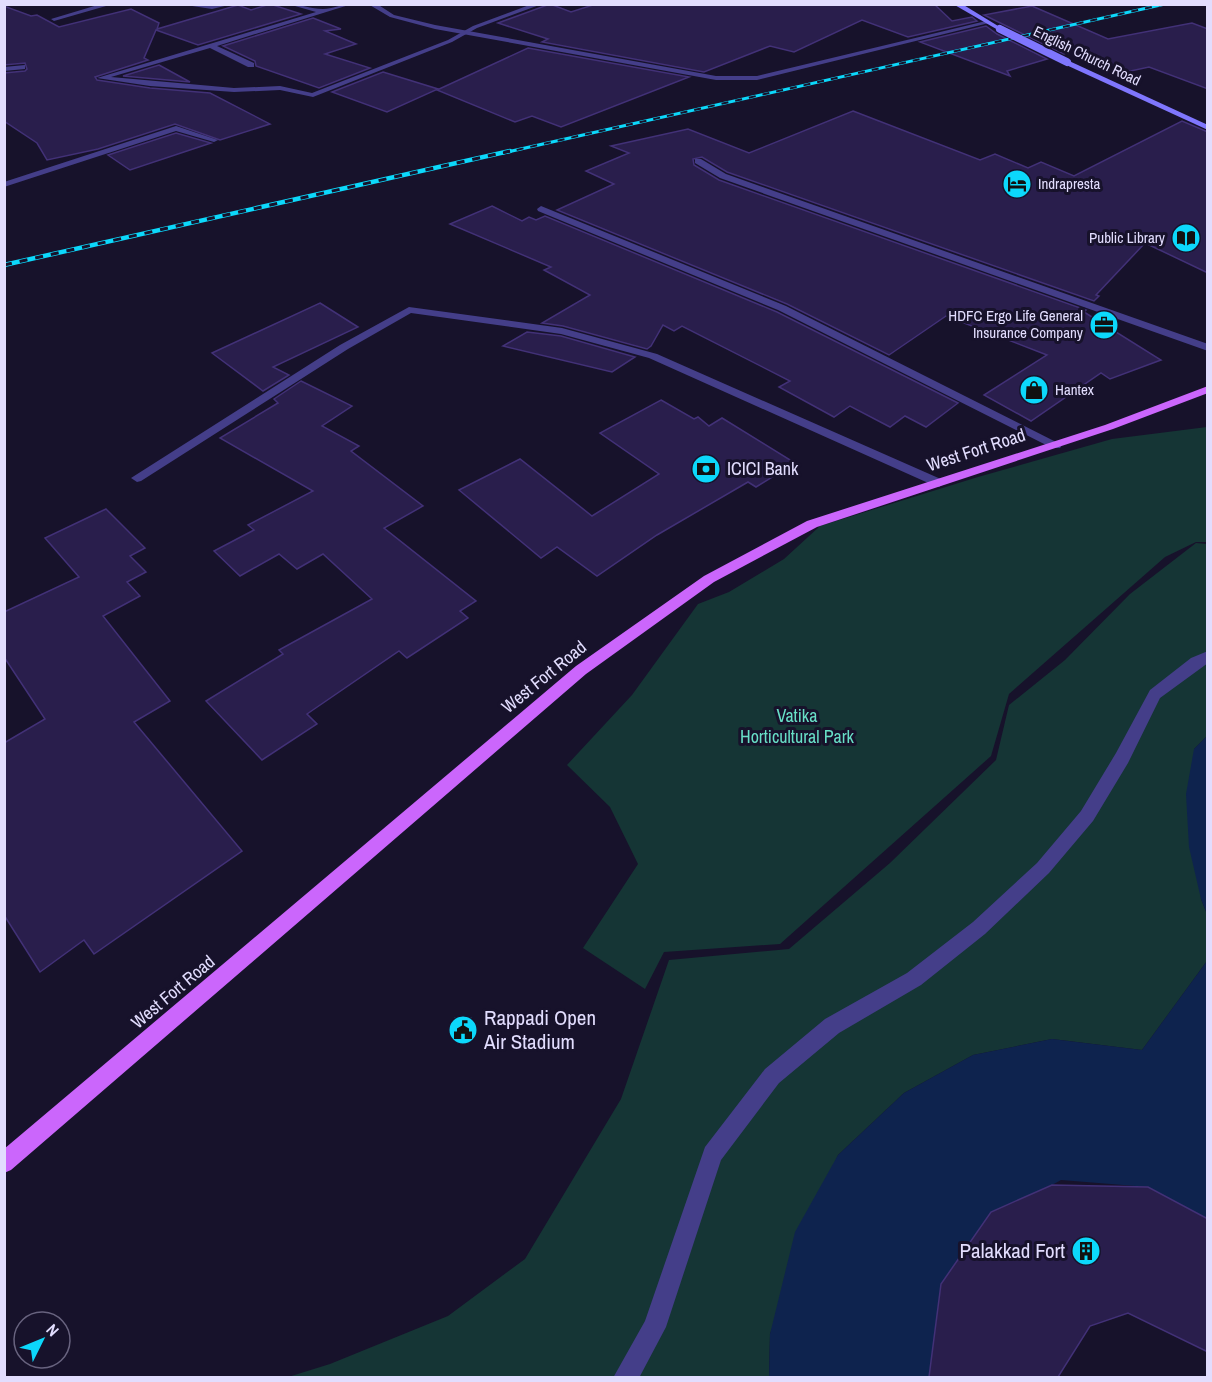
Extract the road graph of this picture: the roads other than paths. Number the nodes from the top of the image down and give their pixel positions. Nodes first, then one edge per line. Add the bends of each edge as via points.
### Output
1 (110, 4) edge
2 (182, 4) edge
3 (230, 4) edge
4 (291, 4) edge
5 (371, 4) edge
6 (539, 4) edge
7 (956, 4) edge
8 (347, 5) edge
9 (325, 11) junction
10 (54, 20) dead end
11 (986, 23) junction
12 (463, 34) junction
13 (210, 45) junction
14 (251, 65) dead end
15 (22, 67) dead end
16 (4, 69) edge
17 (1208, 128) edge
18 (214, 140) dead end
19 (698, 161) dead end
20 (4, 185) edge
21 (541, 209) dead end
22 (1208, 348) edge
23 (1208, 389) edge
24 (1056, 445) junction
25 (137, 477) dead end
26 (939, 483) junction
27 (1208, 656) edge
28 (4, 1163) edge
29 (625, 1377) edge

1 - 10 street
2 - 3 street
4 - 9 street
5 - 12 street via 392,16
6 - 12 street
7 - 11 main road, English Church Road
8 - 9 street
9 - 13 street
11 - 12 street via 758,78 716,78
11 - 17 main road, English Church Road, bridge
12 - 13 street via 313,95 280,88 234,90 101,78
13 - 14 street
15 - 16 street
18 - 20 street via 176,128
19 - 22 street via 723,176
21 - 24 street via 782,308
23 - 24 main road, West Fort Road
24 - 26 main road, West Fort Road
25 - 26 street via 409,310 562,331 653,356
26 - 28 main road, West Fort Road via 812,524 709,579 581,670
27 - 29 street via 1155,694 1087,816 1043,868 979,928 914,979 832,1026 772,1076 712,1154 655,1327

